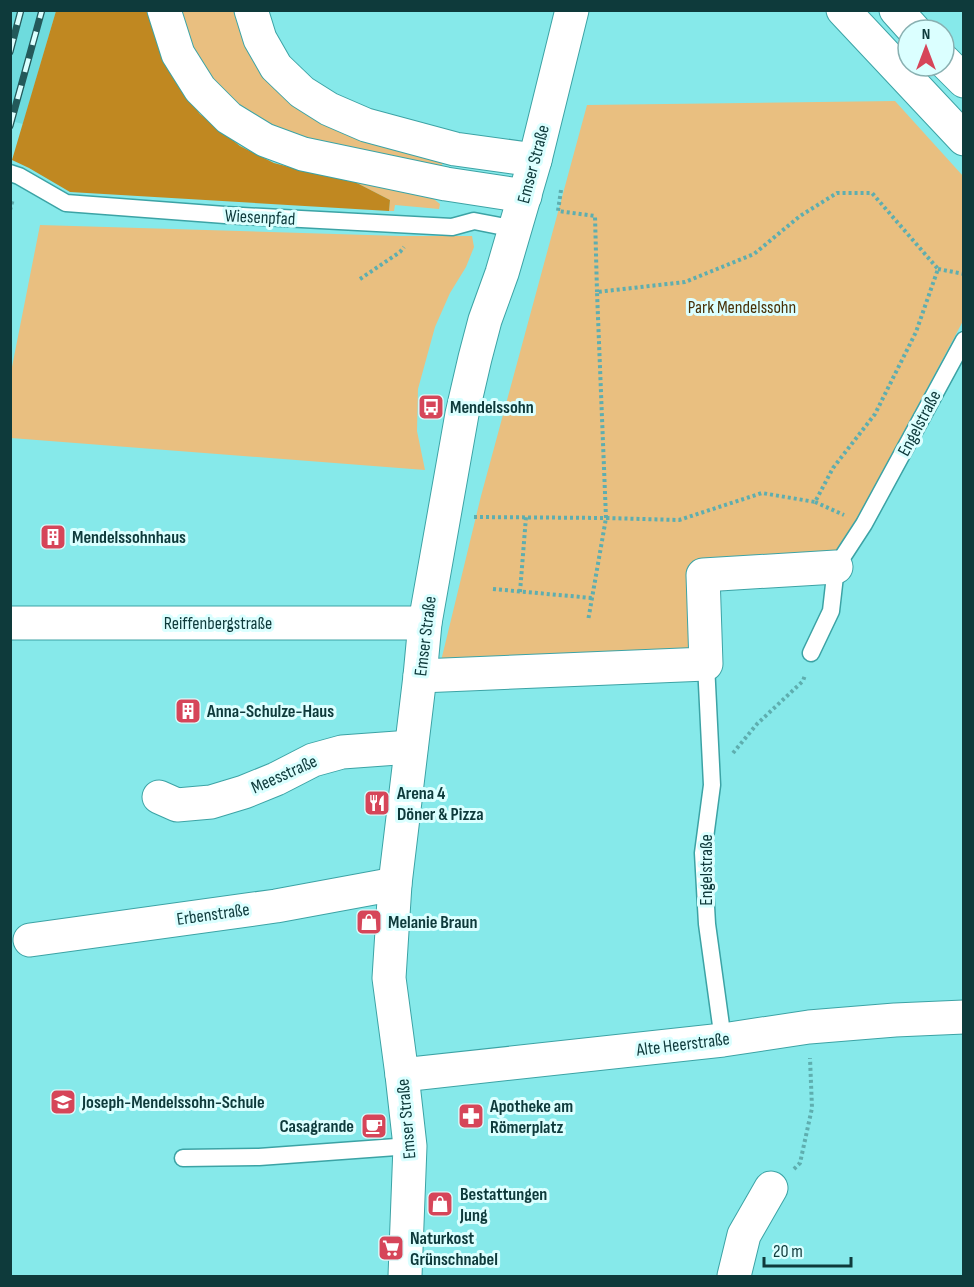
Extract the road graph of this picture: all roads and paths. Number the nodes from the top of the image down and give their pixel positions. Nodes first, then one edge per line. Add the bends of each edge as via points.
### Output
1 (164, 10) edge
2 (252, 10) edge
3 (572, 10) edge
4 (843, 10) edge
5 (963, 139) edge
6 (535, 160) junction
7 (10, 173) edge
8 (562, 179) dead end
9 (525, 196) junction
10 (422, 225) junction
11 (515, 229) junction
12 (938, 269) junction
13 (963, 274) edge
14 (360, 279) dead end
15 (597, 292) junction
16 (963, 340) edge
17 (815, 502) junction
18 (443, 517) junction
19 (526, 517) junction
20 (606, 518) junction
21 (864, 524) junction
22 (836, 567) junction
23 (493, 589) dead end
24 (520, 592) junction
25 (592, 598) junction
26 (588, 621) dead end
27 (10, 623) edge
28 (425, 623) junction
29 (811, 654) joint
30 (706, 664) junction
31 (420, 676) junction
32 (411, 747) junction
33 (712, 779) junction
34 (159, 797) dead end
35 (395, 884) junction
36 (30, 940) dead end
37 (949, 1018) edge
38 (809, 1028) junction
39 (723, 1040) junction
40 (402, 1075) junction
41 (410, 1146) junction
42 (183, 1158) dead end
43 (771, 1188) joint
44 (405, 1276) edge
45 (734, 1276) edge

1 - 9 main road via 178,54 200,89 229,118 265,140 303,154
2 - 6 main road via 260,39 276,67 302,92 329,109 366,125 455,149
3 - 6 main road, Emser Straße
4 - 5 main road
6 - 9 main road, Emser Straße
7 - 10 lane, Wiesenpfad via 66,203
8 - 15 path via 558,211 595,216
9 - 11 main road, Emser Straße
10 - 11 lane, Wiesenpfad via 452,227 474,221
10 - 14 path via 400,252
11 - 18 main road, Emser Straße via 475,358
12 - 13 path
12 - 15 path via 872,193 837,193 800,216 754,254 685,282
12 - 17 path via 916,332 875,414 833,468
15 - 20 path
16 - 21 lane, Engelstraße
17 - 20 path via 762,494 680,520
17 - 21 path
18 - 19 path
18 - 28 main road, Emser Straße
19 - 20 path
19 - 24 path
20 - 25 path
21 - 22 lane, Engelstraße
22 - 29 lane, Engelstraße via 831,611
22 - 30 main road, Engelstraße via 703,575
23 - 24 path
24 - 25 path
25 - 26 path
27 - 28 main road, Reiffenbergstraße
28 - 31 main road, Emser Straße
29 - 33 path via 803,681 757,724
30 - 31 main road
30 - 33 lane, Engelstraße
31 - 32 main road, Emser Straße
32 - 34 main road, Meesstraße via 342,752 313,759 276,779 212,802 177,805
32 - 35 main road, Emser Straße
33 - 39 lane, Engelstraße via 703,853 707,924
35 - 36 main road, Erbenstraße via 276,906
35 - 40 main road, Emser Straße via 389,978
37 - 38 main road, Alte Heerstraße
38 - 39 main road, Alte Heerstraße
38 - 43 path via 812,1107 800,1163
39 - 40 main road, Alte Heerstraße
40 - 41 main road, Emser Straße
41 - 42 lane via 259,1157
41 - 44 main road, Emser Straße
43 - 45 main road via 744,1235

